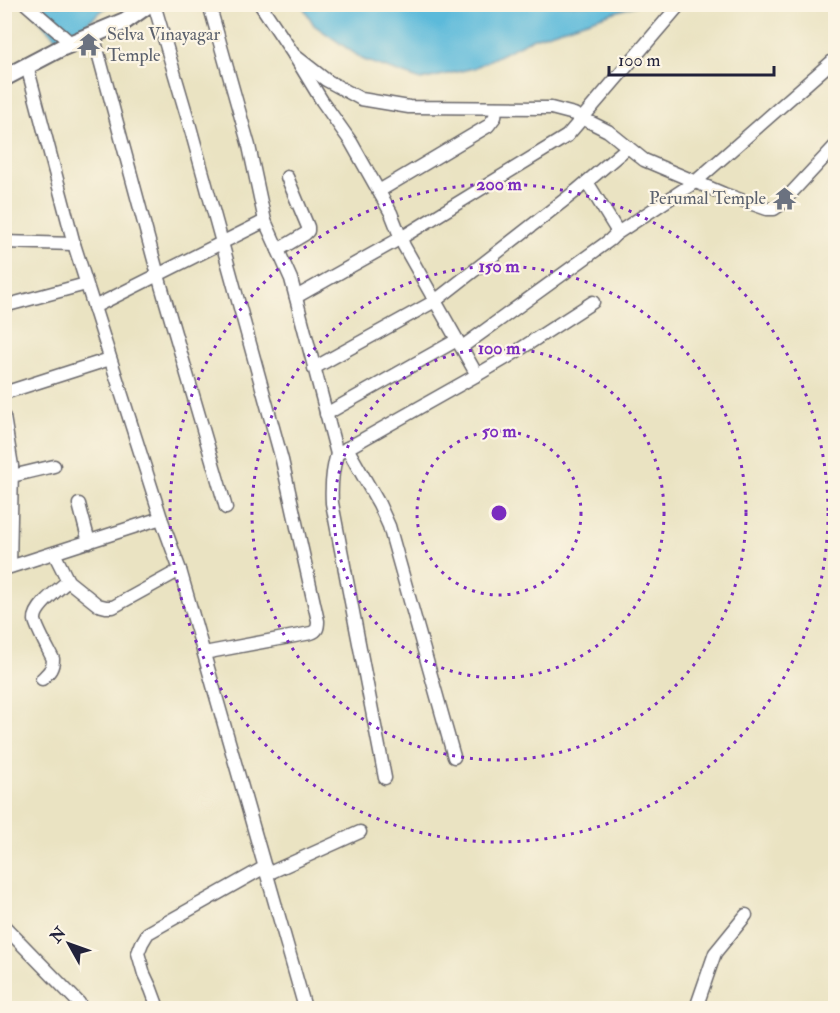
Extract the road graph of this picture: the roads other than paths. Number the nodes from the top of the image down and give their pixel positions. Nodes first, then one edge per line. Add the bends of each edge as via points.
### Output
1 (26, 4) edge
2 (152, 4) edge
3 (209, 4) edge
4 (260, 4) edge
5 (680, 4) edge
6 (93, 34) junction
7 (72, 44) junction
8 (294, 55) junction
9 (836, 58) edge
10 (27, 66) junction
11 (6, 74) edge
12 (496, 108) junction
13 (582, 118) junction
14 (836, 145) edge
15 (628, 147) junction
16 (287, 177) dead end
17 (587, 182) junction
18 (695, 182) junction
19 (379, 191) junction
20 (265, 221) junction
21 (616, 234) junction
22 (401, 238) junction
23 (4, 242) edge
24 (221, 243) junction
25 (74, 244) junction
26 (278, 250) junction
27 (158, 275) junction
28 (86, 284) junction
29 (296, 297) junction
30 (435, 301) junction
31 (592, 302) dead end
32 (4, 306) edge
33 (94, 307) junction
34 (459, 343) junction
35 (110, 359) junction
36 (314, 368) junction
37 (477, 375) junction
38 (4, 393) edge
39 (326, 414) junction
40 (4, 417) edge
41 (342, 451) junction
42 (54, 466) dead end
43 (12, 476) junction
44 (79, 504) dead end
45 (226, 508) dead end
46 (161, 518) junction
47 (89, 542) junction
48 (54, 553) junction
49 (7, 568) edge
50 (180, 570) junction
51 (68, 581) junction
52 (204, 653) junction
53 (42, 679) dead end
54 (454, 757) dead end
55 (386, 778) dead end
56 (360, 832) dead end
57 (266, 871) junction
58 (746, 915) dead end
59 (4, 926) edge
60 (81, 1008) edge
61 (158, 1008) edge
62 (305, 1008) edge
63 (696, 1008) edge

1 - 7 street
2 - 6 main road
2 - 24 street
3 - 20 street via 249,146
4 - 8 street
5 - 13 street
6 - 7 main road
6 - 27 street
7 - 10 main road
8 - 12 street via 326,80 361,99 409,106
8 - 19 street
9 - 18 street
10 - 11 main road
10 - 25 street
12 - 13 street via 551,108
12 - 19 street via 488,126
13 - 15 street
13 - 22 street via 567,136
14 - 18 street via 774,209
15 - 17 street
15 - 18 street via 644,160
16 - 26 street via 308,231
17 - 21 street
17 - 30 street
18 - 21 street
19 - 22 street
20 - 24 street
20 - 26 street
21 - 34 street
22 - 29 street
22 - 30 street
23 - 25 street
24 - 27 street
24 - 52 street via 282,460 318,627 311,633
25 - 28 street
26 - 29 street
27 - 33 street
27 - 45 street
28 - 32 street
28 - 33 street
29 - 36 street
30 - 34 street
30 - 36 street
31 - 37 street
33 - 35 street
34 - 37 street
34 - 39 street
35 - 38 street
35 - 46 street
36 - 39 street
37 - 41 street
39 - 41 street
40 - 43 street
41 - 54 street via 390,526
41 - 55 street via 332,469 332,503
42 - 43 street
43 - 49 street
44 - 47 street
46 - 47 street
46 - 50 street
47 - 48 street
48 - 49 street
48 - 51 street
50 - 51 street via 106,607
50 - 52 street
51 - 53 street via 37,611 35,620 53,659 51,671
52 - 57 street
56 - 57 street
57 - 61 street via 148,933 138,953
57 - 62 street
58 - 63 street via 715,952
59 - 60 street

